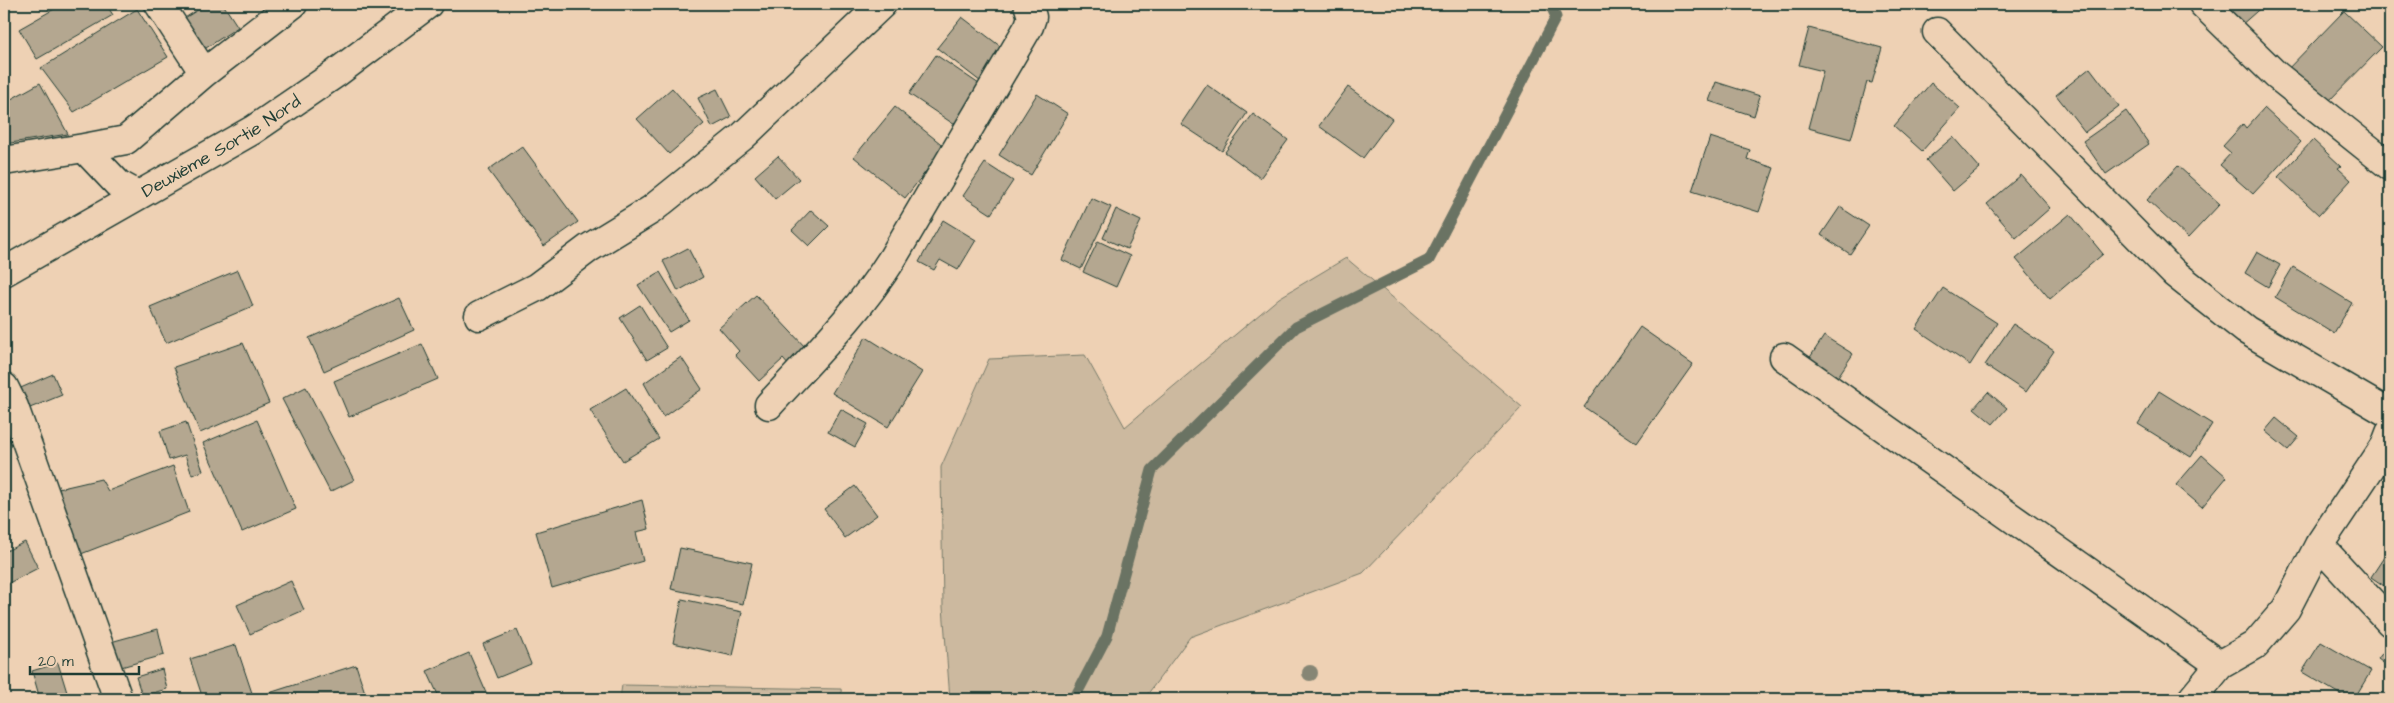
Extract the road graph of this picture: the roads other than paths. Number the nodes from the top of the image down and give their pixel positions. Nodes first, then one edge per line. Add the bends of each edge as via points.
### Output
1 (159, 4) edge
2 (293, 4) edge
3 (428, 4) edge
4 (882, 4) edge
5 (1028, 4) edge
6 (2204, 4) edge
7 (1936, 32) dead end
8 (204, 73) junction
9 (84, 148) junction
10 (4, 161) edge
11 (2390, 166) edge
12 (138, 195) junction
13 (4, 272) edge
14 (479, 316) dead end
15 (1784, 357) dead end
16 (4, 387) edge
17 (769, 405) dead end
18 (2390, 414) edge
19 (2390, 433) edge
20 (2319, 545) junction
21 (2390, 622) edge
22 (2220, 665) junction
23 (118, 699) edge
24 (2192, 699) edge

1 - 8 street
2 - 8 street
3 - 12 street, Deuxième Sortie Nord via 253,130
4 - 14 street via 743,136 652,210 589,248 537,287
5 - 17 street via 1032,17 1029,26 887,267 846,321
6 - 11 street via 2276,75
7 - 18 street via 2174,273 2246,330
8 - 9 street via 126,140
9 - 10 street
9 - 12 street via 118,184
12 - 13 street, Deuxième Sortie Nord
15 - 22 street
16 - 23 street via 14,407
19 - 20 street via 2385,446
20 - 21 street
20 - 22 street via 2286,609 2255,645
22 - 24 street

